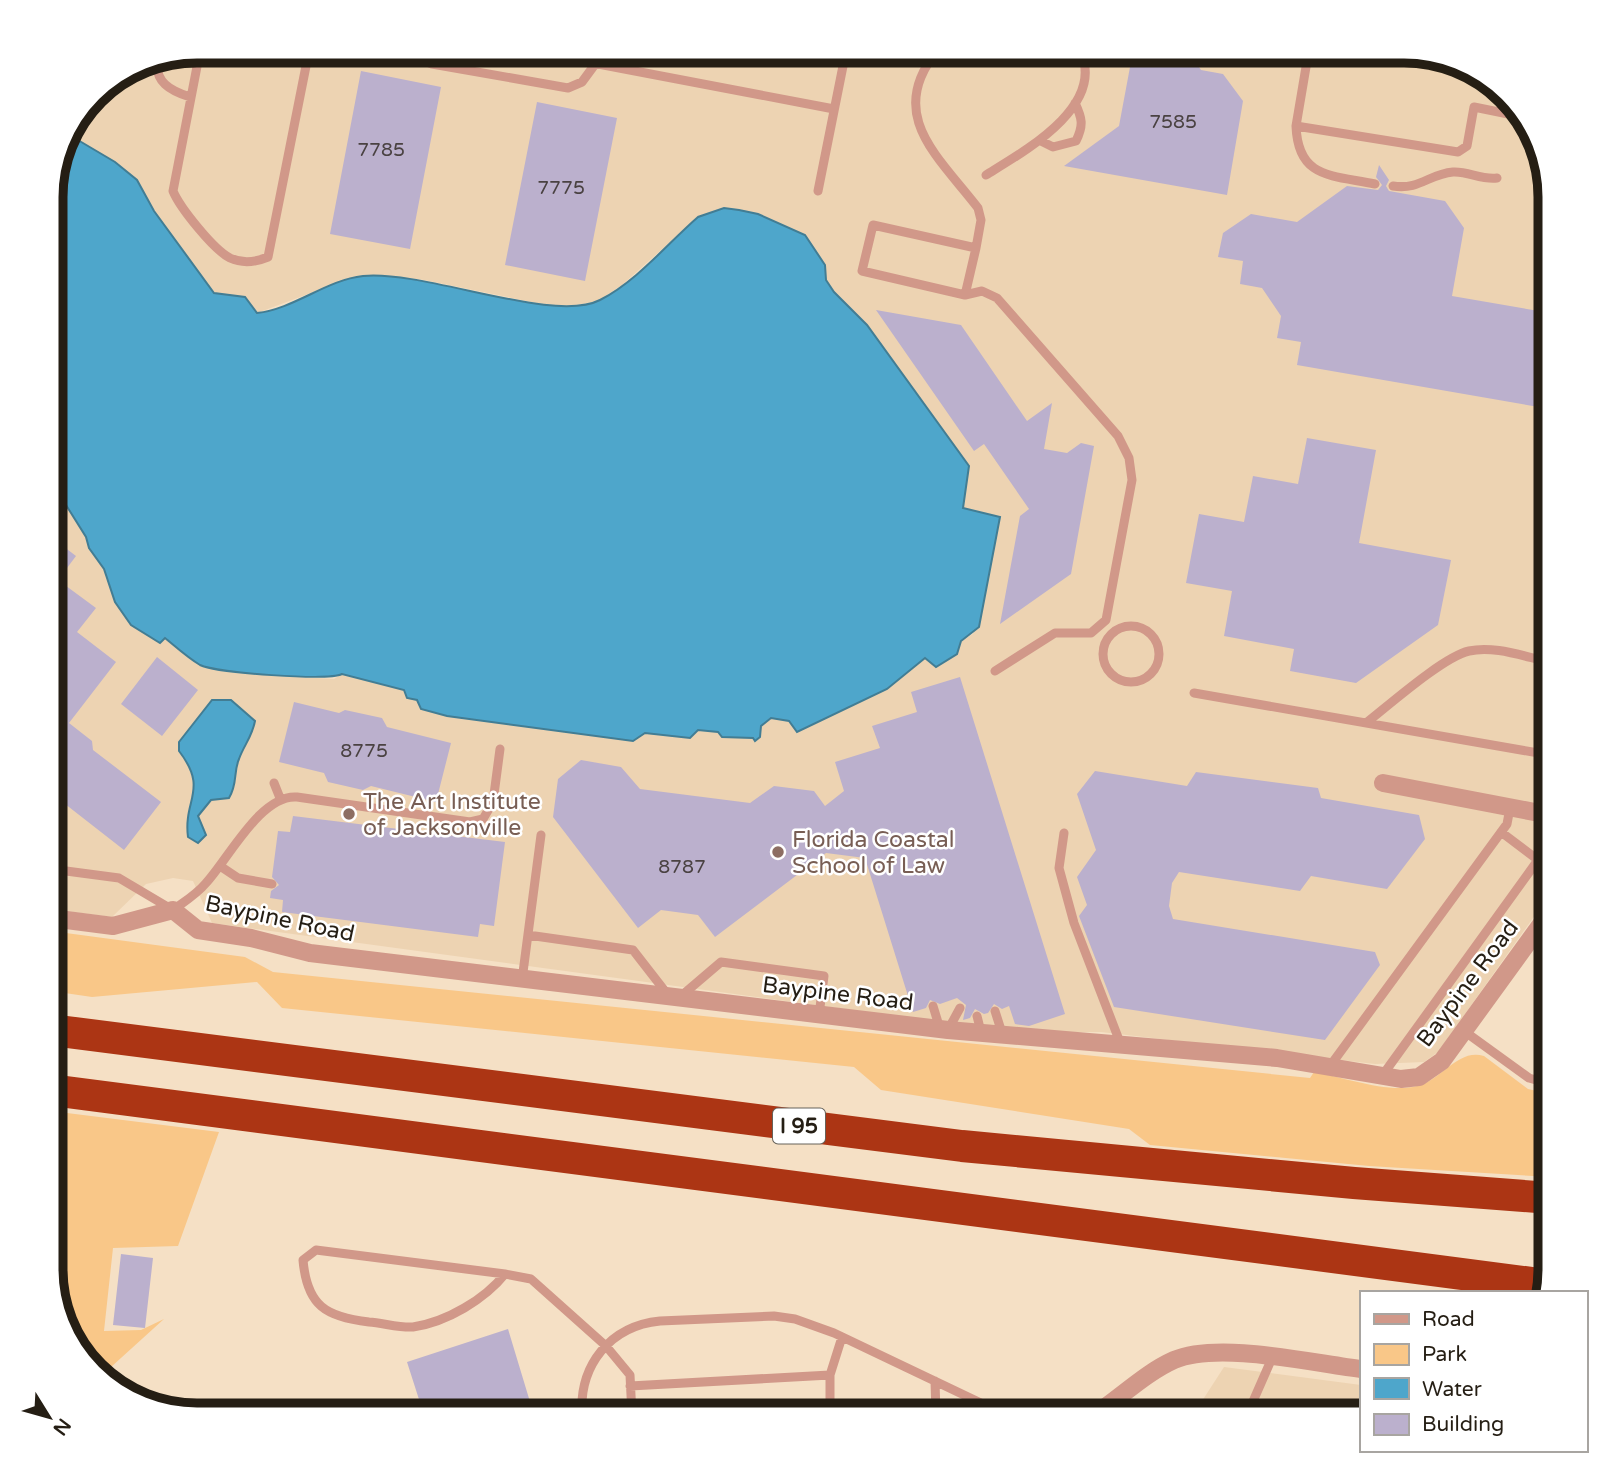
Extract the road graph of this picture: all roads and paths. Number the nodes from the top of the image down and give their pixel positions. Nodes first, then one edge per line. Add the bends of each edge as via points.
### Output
1 (197, 63) edge
2 (307, 63) edge
3 (430, 63) edge
4 (596, 63) joint
5 (844, 63) edge
6 (929, 63) edge
7 (1084, 63) edge
8 (1307, 63) edge
9 (157, 69) edge
10 (190, 97) junction
11 (1074, 103) junction
12 (834, 109) junction
13 (1509, 114) edge
14 (1296, 126) junction
15 (1041, 141) junction
16 (986, 175) dead end
17 (1497, 178) dead end
18 (1375, 184) dead end
19 (1393, 186) dead end
20 (818, 191) dead end
21 (975, 248) junction
22 (965, 295) junction
23 (1100, 628) junction
24 (1109, 636) junction
25 (1538, 659) edge
26 (995, 671) dead end
27 (1194, 693) dead end
28 (1366, 723) junction
29 (500, 749) dead end
30 (1538, 753) edge
31 (274, 783) dead end
32 (1383, 783) dead end
33 (280, 798) junction
34 (1510, 808) junction
35 (1538, 812) edge
36 (1501, 832) junction
37 (1064, 833) dead end
38 (541, 835) dead end
39 (220, 866) junction
40 (63, 871) edge
41 (272, 884) dead end
42 (173, 910) junction
43 (63, 920) edge
44 (1538, 929) edge
45 (528, 935) junction
46 (522, 980) junction
47 (674, 997) junction
48 (933, 1006) dead end
49 (960, 1008) dead end
50 (995, 1011) dead end
51 (819, 1015) junction
52 (944, 1029) junction
53 (1464, 1031) junction
54 (63, 1032) edge
55 (1002, 1033) junction
56 (1122, 1047) junction
57 (1330, 1066) junction
58 (1382, 1076) junction
59 (1538, 1081) edge
60 (63, 1092) edge
61 (1538, 1197) edge
62 (505, 1273) junction
63 (1537, 1284) edge
64 (842, 1336) junction
65 (606, 1346) junction
66 (1272, 1358) junction
67 (1360, 1369) edge
68 (830, 1376) junction
69 (934, 1381) junction
70 (630, 1386) junction
71 (583, 1403) edge
72 (631, 1403) edge
73 (830, 1403) edge
74 (935, 1403) edge
75 (981, 1403) edge
76 (1112, 1403) edge
77 (1252, 1403) edge

1 - 10 lane
2 - 10 lane via 268,257 255,262 228,257 177,201 173,184
3 - 4 lane via 568,88 582,82
4 - 12 lane
5 - 12 lane
6 - 21 lane via 915,100 916,123 978,208 981,220
7 - 11 lane via 1085,80
8 - 14 lane
9 - 10 lane via 163,85
11 - 15 lane
11 - 15 lane via 1083,129 1076,141 1053,147
12 - 20 lane
13 - 14 lane via 1474,107 1467,146 1458,152
14 - 18 lane via 1301,157 1308,165 1322,173
15 - 16 lane
17 - 19 lane via 1484,180 1455,171 1420,185
21 - 22 lane
21 - 22 lane via 873,225 862,271
22 - 23 lane via 982,291 998,298 1118,436 1129,458 1132,480 1110,611
23 - 24 lane
23 - 26 lane via 1086,634 1055,633
24 - 24 lane via 1123,627 1140,627 1154,638 1159,654 1148,677 1131,682 1114,677 1104,662
25 - 28 lane via 1493,650 1470,651
27 - 28 lane
28 - 30 lane
29 - 33 lane via 491,810 477,821
31 - 33 lane
32 - 34 street
33 - 39 lane via 266,808
34 - 35 street
34 - 36 lane
36 - 57 lane
36 - 58 lane via 1538,860
37 - 56 lane via 1059,868 1073,923
38 - 45 lane
39 - 41 lane via 238,878
39 - 42 lane via 205,885
40 - 42 lane via 119,878
42 - 43 street, Baypine Road via 113,926
42 - 46 street, Baypine Road via 198,930 310,953
44 - 53 street, Baypine Road
45 - 46 lane
45 - 47 lane via 633,950
46 - 47 street, Baypine Road
47 - 51 street, Baypine Road
47 - 51 lane via 721,962 824,976
48 - 52 lane
49 - 52 lane
50 - 55 lane
51 - 52 street, Baypine Road
52 - 55 street, Baypine Road via 979,1024
53 - 58 street, Baypine Road via 1428,1072 1406,1079
53 - 59 lane
54 - 61 highway, I 95 via 962,1146
55 - 56 street, Baypine Road
56 - 57 street, Baypine Road via 1222,1052
57 - 58 street, Baypine Road
60 - 63 highway
62 - 62 lane via 316,1250 303,1260 305,1284 321,1307 338,1318 412,1327 462,1310 490,1292
62 - 65 lane via 531,1279
64 - 65 lane via 774,1316 642,1323 623,1330
64 - 68 lane
64 - 69 lane
65 - 70 lane via 630,1376
65 - 71 lane via 584,1382
66 - 67 street
66 - 76 street via 1195,1353 1173,1361
66 - 77 lane
68 - 70 lane
68 - 73 lane
69 - 74 lane
69 - 75 lane
70 - 72 lane

